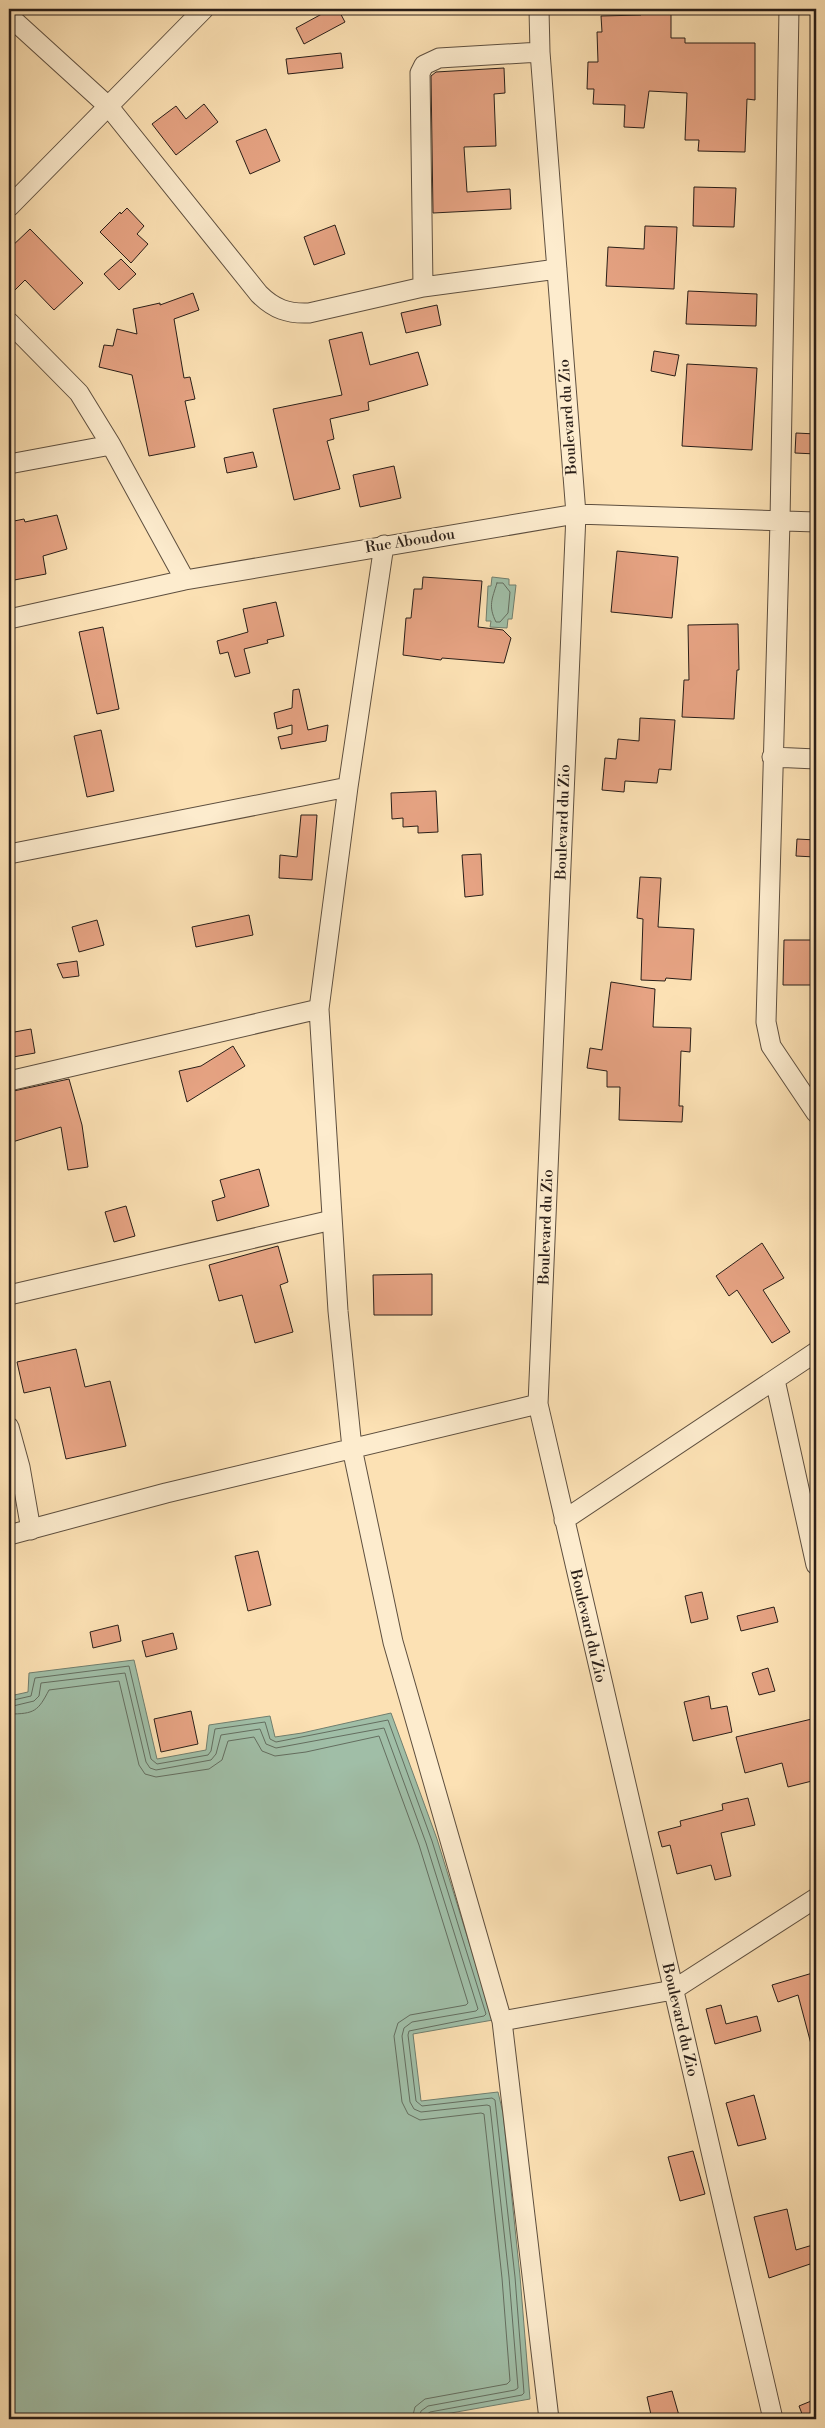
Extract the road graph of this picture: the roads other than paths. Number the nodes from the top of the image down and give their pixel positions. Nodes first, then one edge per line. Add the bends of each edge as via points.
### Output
1 (204, 9) edge
2 (539, 9) edge
3 (789, 9) edge
4 (9, 16) edge
5 (540, 52) junction
6 (109, 107) junction
7 (9, 207) edge
8 (557, 268) junction
9 (423, 287) junction
10 (9, 322) edge
11 (111, 444) junction
12 (9, 464) edge
13 (576, 514) junction
14 (780, 521) junction
15 (816, 522) edge
16 (384, 545) junction
17 (185, 580) junction
18 (9, 619) edge
19 (772, 757) junction
20 (816, 759) edge
21 (348, 787) junction
22 (9, 854) edge
23 (319, 1009) junction
24 (9, 1080) edge
25 (816, 1113) edge
26 (332, 1220) junction
27 (9, 1295) edge
28 (816, 1352) edge
29 (775, 1380) junction
30 (538, 1404) junction
31 (9, 1427) edge
32 (352, 1448) junction
33 (564, 1520) junction
34 (30, 1530) junction
35 (9, 1535) edge
36 (816, 1565) edge
37 (816, 1898) edge
38 (673, 1990) junction
39 (502, 2021) junction
40 (550, 2419) edge
41 (774, 2419) edge

1 - 6 street
2 - 5 street, Boulevard du Zio
3 - 14 street
4 - 6 street
5 - 8 street, Boulevard du Zio
5 - 9 street via 439,58 424,65 420,73
6 - 7 street
6 - 9 street via 269,304 295,314 309,313
8 - 9 street
8 - 13 street, Boulevard du Zio
10 - 11 street via 74,388
11 - 12 street
11 - 17 street
13 - 14 street, Rue Aboudou
13 - 16 street, Rue Aboudou
13 - 30 street, Boulevard du Zio
14 - 15 street, Rue Aboudou
14 - 19 street
16 - 17 street, Rue Aboudou
16 - 21 street
17 - 18 street, Rue Aboudou
19 - 20 street
19 - 25 street via 766,1022 771,1046
21 - 22 street
21 - 23 street
23 - 24 street
23 - 26 street
26 - 27 street
26 - 32 street
28 - 29 street
29 - 33 street
29 - 36 street
30 - 32 street
30 - 33 street, Boulevard du Zio
31 - 34 street via 20,1467
32 - 34 street
32 - 39 street via 408,1700
33 - 38 street, Boulevard du Zio
34 - 35 street
37 - 38 street
38 - 39 street
38 - 41 street, Boulevard du Zio
39 - 40 street

